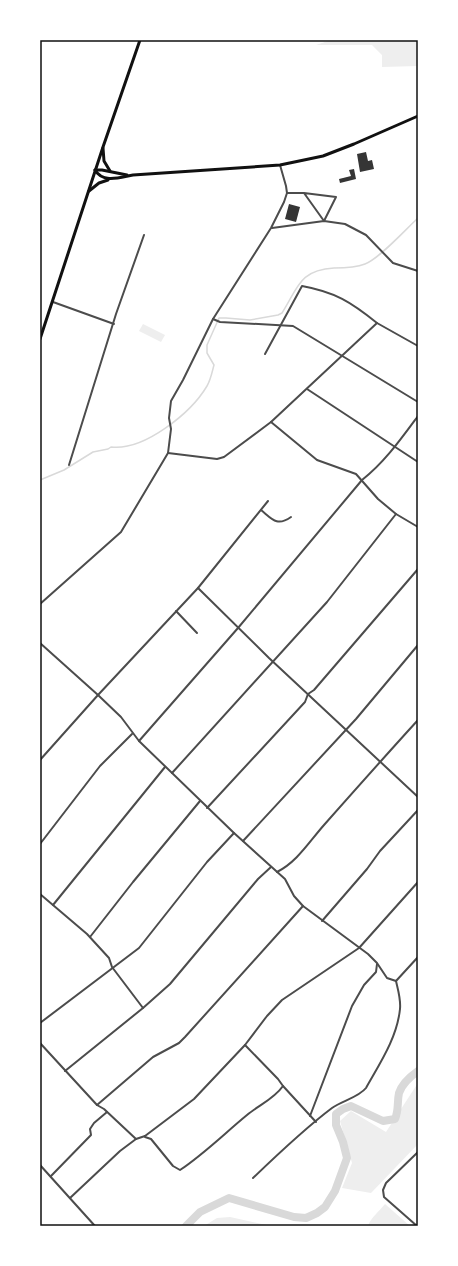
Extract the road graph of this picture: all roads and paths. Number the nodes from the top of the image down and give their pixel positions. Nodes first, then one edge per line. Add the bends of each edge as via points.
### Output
1 (140, 40) edge
2 (418, 116) edge
3 (103, 147) junction
4 (280, 164) junction
5 (95, 170) junction
6 (111, 172) junction
7 (133, 175) junction
8 (111, 179) junction
9 (88, 192) junction
10 (287, 193) junction
11 (304, 193) junction
12 (324, 222) junction
13 (271, 228) junction
14 (144, 235) dead end
15 (418, 271) edge
16 (52, 301) junction
17 (214, 320) junction
18 (377, 323) junction
19 (114, 324) junction
20 (281, 325) junction
21 (40, 339) edge
22 (418, 346) edge
23 (265, 354) dead end
24 (342, 356) junction
25 (307, 389) junction
26 (418, 402) edge
27 (418, 416) edge
28 (271, 422) junction
29 (395, 447) junction
30 (168, 453) junction
31 (418, 462) edge
32 (69, 465) dead end
33 (362, 480) junction
34 (268, 501) dead end
35 (261, 510) junction
36 (396, 514) junction
37 (291, 517) dead end
38 (418, 527) edge
39 (418, 569) edge
40 (198, 588) junction
41 (40, 604) edge
42 (176, 611) junction
43 (238, 628) junction
44 (197, 634) dead end
45 (40, 643) edge
46 (418, 645) edge
47 (273, 661) junction
48 (308, 694) junction
49 (98, 695) junction
50 (418, 720) edge
51 (346, 729) junction
52 (132, 734) junction
53 (139, 741) junction
54 (40, 760) edge
55 (380, 761) junction
56 (165, 767) junction
57 (172, 773) junction
58 (418, 797) edge
59 (200, 801) junction
60 (207, 808) junction
61 (418, 810) edge
62 (234, 833) junction
63 (242, 842) junction
64 (40, 844) edge
65 (271, 867) junction
66 (277, 872) junction
67 (418, 882) edge
68 (40, 894) edge
69 (53, 905) junction
70 (303, 906) junction
71 (322, 921) junction
72 (90, 937) junction
73 (359, 948) junction
74 (418, 957) edge
75 (377, 963) junction
76 (112, 967) junction
77 (396, 981) junction
78 (143, 1008) junction
79 (40, 1023) edge
80 (40, 1043) edge
81 (245, 1045) junction
82 (65, 1071) junction
83 (283, 1086) junction
84 (97, 1105) junction
85 (107, 1111) junction
86 (310, 1116) junction
87 (316, 1122) junction
88 (145, 1136) junction
89 (136, 1139) junction
90 (418, 1152) edge
91 (40, 1165) edge
92 (51, 1176) junction
93 (253, 1178) dead end
94 (70, 1198) junction
95 (95, 1226) edge
96 (417, 1226) edge

1 - 3 main road
2 - 4 main road via 323,156
3 - 5 main road
3 - 6 main road via 104,161
4 - 7 main road
4 - 10 street
5 - 6 main road
5 - 8 main road via 101,177
5 - 9 main road
6 - 7 main road
7 - 8 main road
8 - 9 main road via 99,183
9 - 16 main road
10 - 11 street
10 - 13 street
11 - 12 street
11 - 12 street via 336,197
12 - 13 street
12 - 15 street via 345,224 357,229 366,234 393,262
13 - 17 street
14 - 19 street
16 - 19 street
16 - 21 main road
17 - 20 street
17 - 30 street via 171,402
18 - 20 street via 348,301 331,293 302,286
18 - 22 street
18 - 24 street
19 - 32 street
20 - 23 street
20 - 24 street via 293,326
24 - 25 street
24 - 26 street
25 - 28 street
25 - 29 street
27 - 29 street
28 - 30 street via 224,457 217,459
28 - 33 street via 318,460 356,474
29 - 31 street
29 - 33 street via 373,472
30 - 41 street via 121,532
33 - 36 street via 378,499
33 - 43 street
34 - 35 street
35 - 37 street via 278,522
35 - 40 street
36 - 38 street
36 - 47 street via 327,602
39 - 48 street
40 - 42 street
40 - 43 street
42 - 44 street
42 - 49 street
43 - 47 street
43 - 53 street
45 - 49 street
46 - 51 street
47 - 48 street
47 - 57 street
48 - 51 street
48 - 60 street via 305,702
49 - 52 street via 121,717
49 - 54 street
50 - 55 street
51 - 55 street
51 - 63 street
52 - 53 street
52 - 64 street via 100,766
53 - 56 street
55 - 58 street
55 - 66 street via 301,854 286,868
56 - 57 street
56 - 69 street
57 - 59 street
59 - 60 street
59 - 72 street
60 - 62 street
61 - 71 street
62 - 63 street
62 - 76 street via 139,948
63 - 65 street
65 - 66 street
65 - 78 street via 170,984
66 - 70 street via 285,879
67 - 73 street
68 - 69 street
69 - 72 street
70 - 71 street
70 - 84 street via 179,1043 153,1057
71 - 73 street
72 - 76 street via 109,958
73 - 75 street
73 - 81 street via 282,1000
74 - 77 street
75 - 77 street via 387,978
75 - 86 street via 376,972 364,985 352,1006
76 - 78 street
76 - 79 street
77 - 87 street via 400,1000 397,1023 391,1042 366,1088 362,1093 332,1108
78 - 82 street
80 - 82 street
81 - 83 street
81 - 88 street via 194,1099
82 - 84 street
83 - 86 street
83 - 88 street via 273,1097 180,1170 173,1166 151,1139
84 - 85 street
85 - 89 street
85 - 92 street via 94,1122 90,1129 91,1135
86 - 87 street
87 - 93 street
88 - 89 street
89 - 94 street
90 - 96 street via 386,1183 383,1190 384,1198
91 - 92 street
92 - 94 street
94 - 95 street

